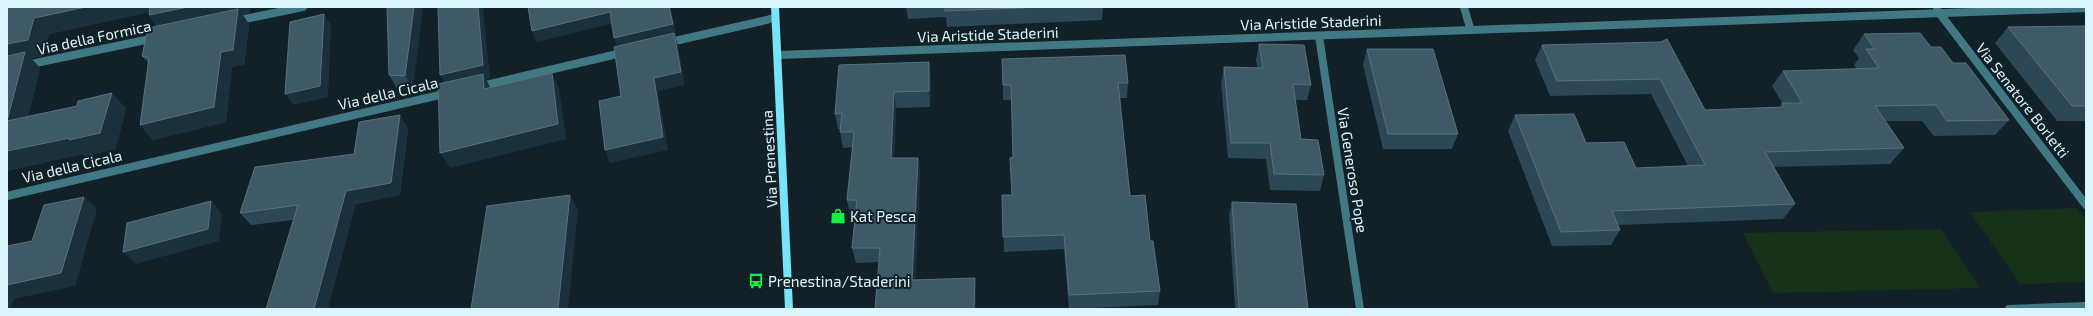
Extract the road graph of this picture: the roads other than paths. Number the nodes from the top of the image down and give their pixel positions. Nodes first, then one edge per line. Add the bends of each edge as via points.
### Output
1 (303, 7) edge
2 (775, 7) edge
3 (1464, 7) edge
4 (2086, 8) edge
5 (1936, 10) edge
6 (775, 18) junction
7 (225, 23) edge
8 (1470, 28) junction
9 (163, 36) edge
10 (1319, 36) junction
11 (659, 45) edge
12 (636, 50) edge
13 (778, 55) junction
14 (7, 68) edge
15 (7, 196) edge
16 (2086, 205) edge
17 (2086, 306) edge
18 (789, 309) edge
19 (1360, 309) edge
20 (2009, 309) edge

1 - 7 street
2 - 6 street, Via Prenestina
3 - 8 street
4 - 5 street, Via Aristide Staderini
5 - 8 street, Via Aristide Staderini
5 - 16 street, Via Senatore Borletti
6 - 11 street
6 - 13 street, Via Prenestina
8 - 10 street, Via Aristide Staderini
9 - 14 street, Via della Formica
10 - 13 street, Via Aristide Staderini
10 - 19 street, Via Generoso Pope
12 - 15 street, Via della Cicala
13 - 18 street, Via Prenestina
17 - 20 street

